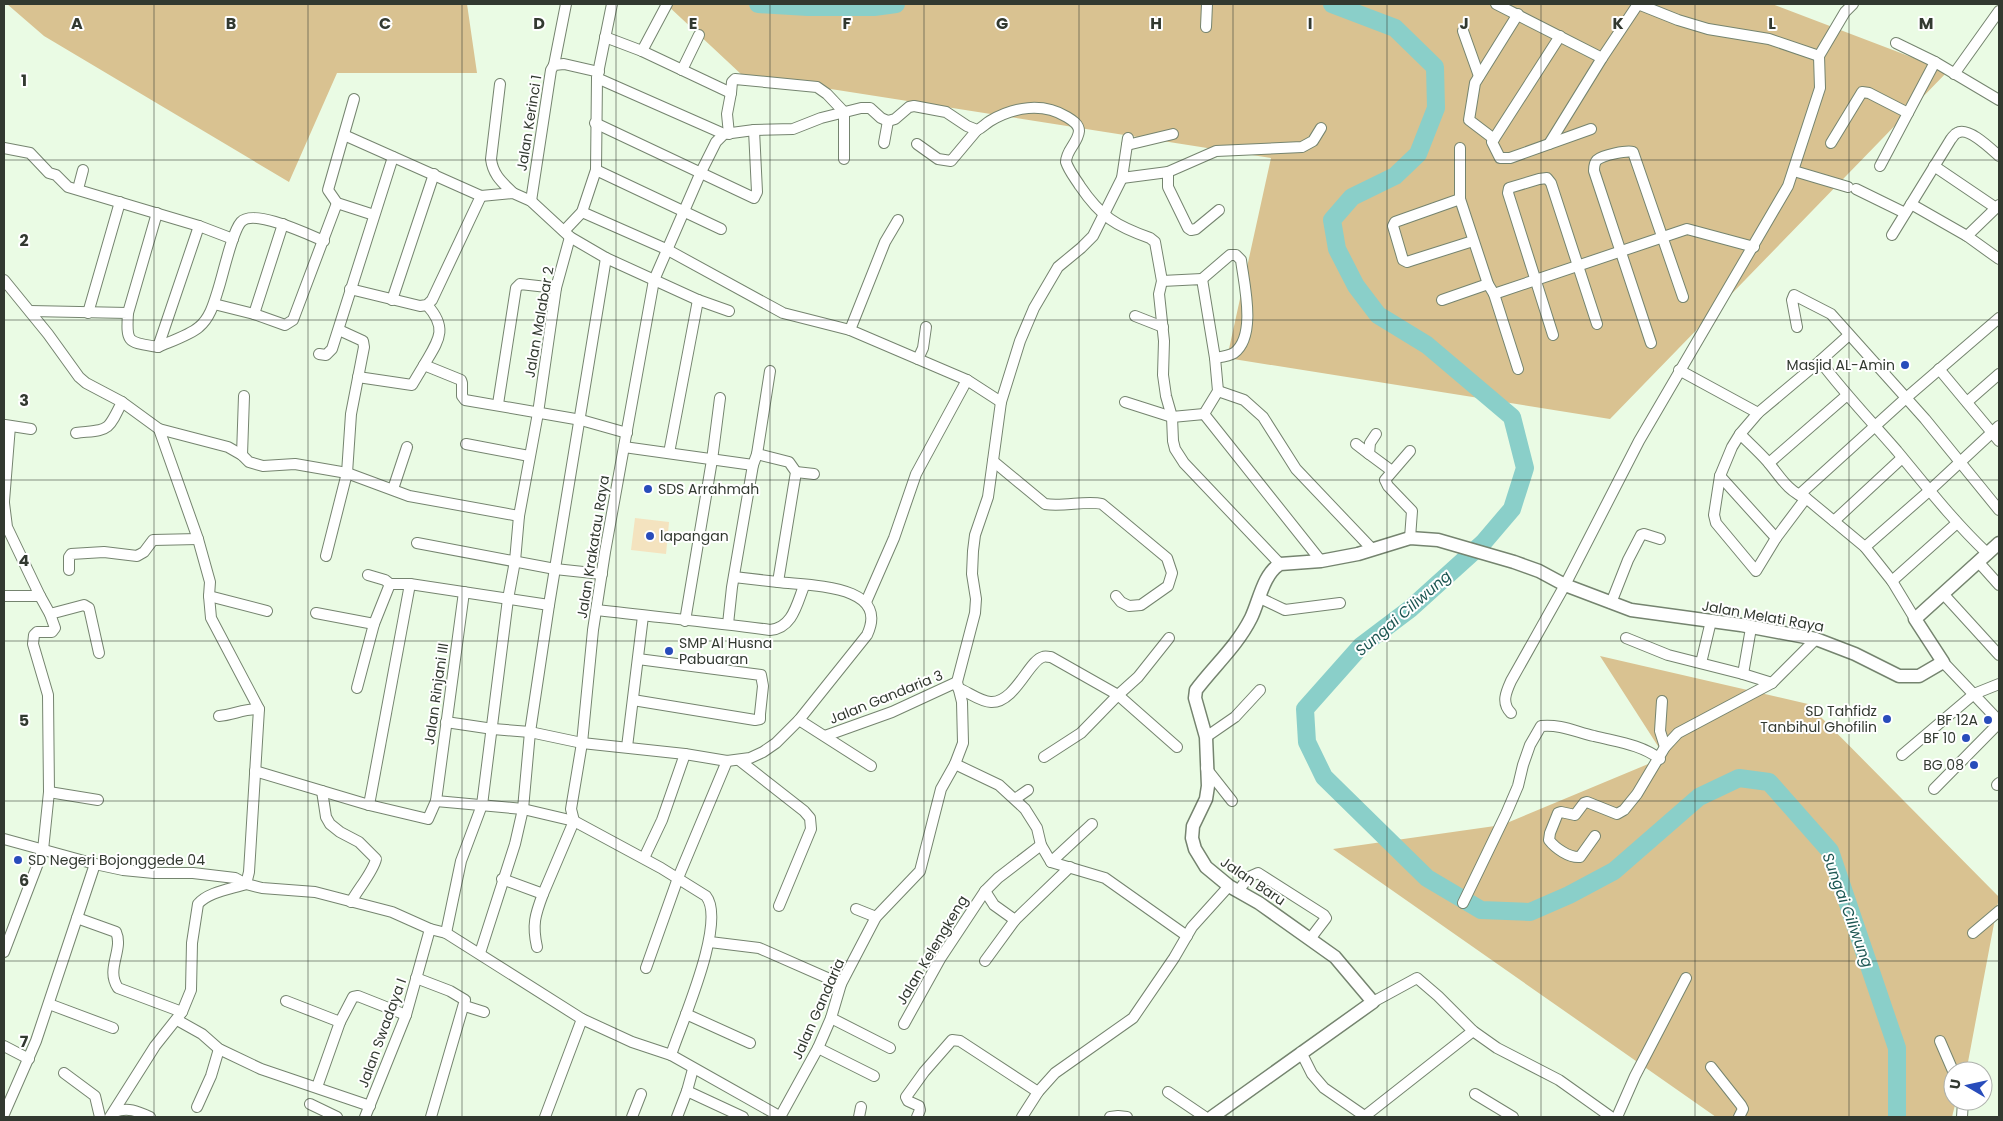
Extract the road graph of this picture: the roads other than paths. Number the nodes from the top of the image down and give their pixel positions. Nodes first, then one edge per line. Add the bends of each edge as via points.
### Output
1 (566, 4) edge
2 (612, 4) edge
3 (667, 4) edge
4 (1207, 4) edge
5 (1496, 4) edge
6 (1638, 4) edge
7 (1853, 4) edge
8 (1999, 12) edge
9 (1518, 14) junction
10 (1206, 27) dead end
11 (1463, 31) dead end
12 (699, 35) dead end
13 (1560, 36) junction
14 (605, 37) junction
15 (1896, 42) dead end
16 (642, 51) junction
17 (1819, 56) junction
18 (1602, 58) junction
19 (1935, 62) junction
20 (554, 65) junction
21 (682, 70) junction
22 (1954, 74) junction
23 (598, 75) junction
24 (1479, 76) junction
25 (500, 84) dead end
26 (731, 93) junction
27 (1998, 96) edge
28 (354, 100) dead end
29 (844, 112) junction
30 (1908, 114) junction
31 (888, 121) junction
32 (595, 123) junction
33 (1321, 128) dead end
34 (1591, 129) dead end
35 (754, 130) junction
36 (977, 130) junction
37 (726, 134) junction
38 (1173, 134) dead end
39 (344, 135) junction
40 (1494, 139) junction
41 (884, 143) dead end
42 (917, 144) dead end
43 (1549, 144) junction
44 (1831, 144) dead end
45 (4, 148) edge
46 (1460, 148) dead end
47 (1999, 156) edge
48 (392, 157) junction
49 (844, 159) dead end
50 (1880, 166) dead end
51 (1934, 166) junction
52 (83, 170) dead end
53 (596, 170) junction
54 (1794, 171) junction
55 (701, 172) junction
56 (1168, 172) junction
57 (434, 174) junction
58 (1122, 178) junction
59 (78, 189) junction
60 (513, 193) junction
61 (481, 196) junction
62 (1460, 199) junction
63 (531, 201) junction
64 (120, 202) junction
65 (337, 203) junction
66 (1997, 207) edge
67 (1908, 209) junction
68 (1219, 210) dead end
69 (684, 211) junction
70 (582, 212) junction
71 (156, 213) junction
72 (374, 215) junction
73 (1104, 215) junction
74 (898, 220) dead end
75 (284, 224) junction
76 (199, 226) junction
77 (721, 230) dead end
78 (567, 234) junction
79 (1892, 235) dead end
80 (1967, 236) junction
81 (1662, 237) junction
82 (233, 239) junction
83 (324, 241) junction
84 (1473, 241) junction
85 (1754, 247) junction
86 (666, 249) junction
87 (1620, 251) junction
88 (606, 258) junction
89 (1999, 259) edge
90 (1578, 265) junction
91 (1202, 279) junction
92 (4, 280) edge
93 (654, 280) junction
94 (1162, 280) junction
95 (1536, 280) junction
96 (1488, 284) junction
97 (556, 288) junction
98 (350, 289) junction
99 (1494, 294) junction
100 (1683, 297) dead end
101 (392, 300) junction
102 (698, 300) junction
103 (1442, 300) dead end
104 (214, 304) junction
105 (428, 305) junction
106 (729, 311) dead end
107 (30, 312) junction
108 (88, 313) junction
109 (128, 313) junction
110 (254, 314) junction
111 (1135, 316) dead end
112 (1999, 318) edge
113 (1598, 324) dead end
114 (926, 327) dead end
115 (1163, 327) junction
116 (1797, 327) dead end
117 (339, 330) junction
118 (850, 330) junction
119 (1553, 335) dead end
120 (1848, 335) junction
121 (1651, 343) dead end
122 (158, 347) junction
123 (319, 354) dead end
124 (1215, 358) junction
125 (918, 360) junction
126 (1820, 361) junction
127 (424, 366) junction
128 (1518, 369) dead end
129 (1939, 369) junction
130 (1679, 370) junction
131 (770, 372) dead end
132 (1999, 374) edge
133 (358, 377) junction
134 (967, 380) junction
135 (1218, 391) junction
136 (244, 396) dead end
137 (1846, 396) junction
138 (720, 398) dead end
139 (1906, 398) junction
140 (122, 402) junction
141 (1001, 402) junction
142 (1125, 402) dead end
143 (1967, 402) junction
144 (498, 404) junction
145 (1758, 412) junction
146 (538, 413) junction
147 (1204, 414) junction
148 (1172, 417) junction
149 (581, 420) junction
150 (7, 425) edge
151 (1876, 427) junction
152 (31, 429) dead end
153 (159, 429) junction
154 (1996, 429) edge
155 (76, 433) dead end
156 (627, 433) junction
157 (1376, 434) dead end
158 (1740, 434) junction
159 (1999, 441) edge
160 (466, 444) dead end
161 (1356, 444) dead end
162 (406, 447) dead end
163 (624, 447) junction
164 (1410, 451) dead end
165 (669, 453) junction
166 (757, 454) junction
167 (1370, 454) junction
168 (242, 455) junction
169 (529, 456) junction
170 (1902, 458) junction
171 (712, 460) junction
172 (993, 461) junction
173 (1960, 462) junction
174 (1769, 463) junction
175 (753, 465) junction
176 (1392, 471) junction
177 (796, 472) junction
178 (347, 473) junction
179 (814, 474) dead end
180 (1720, 476) junction
181 (393, 489) junction
182 (1929, 491) junction
183 (1803, 497) junction
184 (4, 502) edge
185 (1999, 510) edge
186 (519, 516) junction
187 (1834, 521) junction
188 (1958, 523) junction
189 (1410, 538) junction
190 (1776, 538) junction
191 (198, 539) junction
192 (1660, 539) dead end
193 (416, 543) dead end
194 (1999, 543) edge
195 (1865, 546) junction
196 (1373, 550) junction
197 (1993, 553) edge
198 (326, 556) dead end
199 (515, 561) junction
200 (1321, 561) junction
201 (1280, 564) junction
202 (1982, 566) junction
203 (556, 569) junction
204 (69, 570) dead end
205 (602, 574) junction
206 (368, 575) dead end
207 (734, 577) junction
208 (1892, 581) junction
209 (778, 582) junction
210 (390, 584) junction
211 (410, 584) junction
212 (1565, 585) junction
213 (1999, 585) edge
214 (804, 586) junction
215 (464, 592) junction
216 (4, 596) edge
217 (40, 596) junction
218 (209, 596) junction
219 (1116, 596) dead end
220 (1260, 598) junction
221 (1947, 598) junction
222 (508, 599) junction
223 (866, 602) junction
224 (1340, 603) dead end
225 (1611, 603) junction
226 (549, 605) junction
227 (597, 610) junction
228 (268, 611) dead end
229 (316, 613) dead end
230 (50, 614) junction
231 (643, 616) junction
232 (684, 621) junction
233 (1711, 621) junction
234 (1917, 621) junction
235 (374, 624) junction
236 (728, 624) junction
237 (1752, 628) junction
238 (1169, 638) dead end
239 (1626, 638) dead end
240 (1816, 639) junction
241 (99, 653) dead end
242 (1999, 655) edge
243 (638, 659) junction
244 (1943, 662) junction
245 (1701, 663) junction
246 (1743, 674) junction
247 (1772, 683) junction
248 (1999, 684) edge
249 (958, 685) junction
250 (357, 688) dead end
251 (1260, 690) dead end
252 (1974, 694) junction
253 (1118, 695) junction
254 (633, 700) junction
255 (1662, 701) dead end
256 (260, 709) junction
257 (1510, 713) dead end
258 (219, 716) dead end
259 (799, 720) junction
260 (446, 722) junction
261 (1999, 722) edge
262 (492, 729) junction
263 (530, 732) junction
264 (1210, 735) junction
265 (825, 736) junction
266 (582, 743) junction
267 (627, 747) junction
268 (1177, 747) dead end
269 (1665, 747) junction
270 (685, 754) junction
271 (1902, 755) dead end
272 (1044, 757) dead end
273 (1660, 759) junction
274 (739, 760) junction
275 (727, 761) junction
276 (955, 764) junction
277 (871, 766) dead end
278 (1206, 768) junction
279 (256, 771) junction
280 (1934, 789) dead end
281 (1028, 790) dead end
282 (322, 791) junction
283 (49, 792) junction
284 (1014, 799) junction
285 (98, 800) dead end
286 (436, 801) junction
287 (1232, 801) dead end
288 (368, 805) junction
289 (482, 805) junction
290 (523, 809) junction
291 (574, 821) junction
292 (1092, 824) dead end
293 (1595, 836) dead end
294 (4, 839) edge
295 (1041, 845) junction
296 (43, 850) junction
297 (644, 858) junction
298 (1051, 862) junction
299 (94, 864) junction
300 (1070, 867) junction
301 (678, 878) junction
302 (502, 879) junction
303 (246, 884) junction
304 (1234, 888) junction
305 (985, 891) junction
306 (543, 894) junction
307 (351, 902) junction
308 (1463, 903) dead end
309 (779, 906) dead end
310 (856, 909) dead end
311 (1999, 911) edge
312 (876, 917) junction
313 (77, 918) junction
314 (1015, 920) junction
315 (430, 929) junction
316 (446, 933) junction
317 (1973, 933) dead end
318 (1187, 936) junction
319 (1310, 939) junction
320 (710, 942) junction
321 (537, 947) dead end
322 (4, 952) edge
323 (480, 953) junction
324 (985, 960) dead end
325 (646, 968) dead end
326 (416, 978) junction
327 (1686, 978) dead end
328 (841, 984) junction
329 (286, 1001) dead end
330 (1373, 1002) junction
331 (49, 1004) junction
332 (464, 1006) junction
333 (484, 1012) dead end
334 (686, 1014) junction
335 (406, 1015) junction
336 (179, 1016) junction
337 (831, 1018) junction
338 (582, 1019) junction
339 (340, 1022) junction
340 (904, 1024) dead end
341 (113, 1028) dead end
342 (1473, 1031) junction
343 (1940, 1040) dead end
344 (750, 1043) dead end
345 (4, 1046) edge
346 (818, 1048) junction
347 (890, 1048) dead end
348 (219, 1049) junction
349 (1301, 1052) junction
350 (671, 1055) junction
351 (29, 1059) junction
352 (1949, 1061) edge
353 (1712, 1067) dead end
354 (693, 1069) junction
355 (64, 1073) dead end
356 (874, 1076) dead end
357 (317, 1087) junction
358 (688, 1091) junction
359 (1038, 1092) junction
360 (1168, 1092) dead end
361 (641, 1094) dead end
362 (1475, 1094) dead end
363 (310, 1104) dead end
364 (370, 1106) junction
365 (198, 1107) dead end
366 (4, 1114) edge
367 (112, 1115) edge
368 (100, 1117) edge
369 (150, 1117) edge
370 (336, 1117) edge
371 (365, 1117) edge
372 (431, 1117) edge
373 (545, 1117) edge
374 (632, 1117) edge
375 (677, 1117) edge
376 (743, 1117) edge
377 (781, 1117) edge
378 (918, 1117) edge
379 (1022, 1117) edge
380 (1110, 1117) edge
381 (1127, 1117) edge
382 (1205, 1117) edge
383 (1212, 1117) edge
384 (1365, 1117) edge
385 (1513, 1117) edge
386 (1611, 1117) edge
387 (1618, 1117) edge
388 (1739, 1117) edge

1 - 20 street
2 - 14 street
3 - 16 street
4 - 10 street
5 - 9 street
6 - 17 street via 1708,29 1769,39
6 - 18 street
7 - 17 street
8 - 22 street
9 - 13 street
9 - 24 street
11 - 24 street
12 - 21 street
13 - 18 street
13 - 40 street
14 - 16 street
14 - 23 street
15 - 19 street
16 - 21 street
17 - 54 street via 1820,88
18 - 43 street
19 - 22 street
19 - 30 street
20 - 23 street, Jalan Kerinci 1 via 564,64
20 - 63 street, Jalan Kerinci 1 via 550,73
21 - 26 street
22 - 27 street
23 - 32 street
23 - 37 street, Jalan Kerinci 1
24 - 40 street via 1469,120
25 - 60 street via 492,169
26 - 29 street via 735,79 807,85 827,94
26 - 37 street
28 - 39 street
29 - 31 street via 870,108
29 - 35 street via 793,129
29 - 49 street
30 - 44 street via 1870,93 1862,92
30 - 50 street
31 - 36 street via 909,107 921,106 946,112
31 - 41 street
32 - 53 street
32 - 55 street
33 - 56 street via 1313,141 1302,147 1216,151
34 - 43 street
35 - 37 street
35 - 55 street via 757,192 754,198
36 - 42 street via 951,161 938,158
36 - 73 street via 990,121 1028,107 1045,108 1068,117 1079,131 1066,162 1093,205
37 - 55 street, Jalan Krakatau Raya via 716,142
38 - 58 street, Jalan Gandaria via 1128,142
39 - 48 street
39 - 65 street via 328,190
40 - 43 street via 1495,150 1503,158
45 - 59 street via 30,153 48,173 56,175 68,187
46 - 62 street
47 - 51 street via 1973,135 1957,133
48 - 57 street
48 - 72 street
51 - 66 street
51 - 67 street
52 - 59 street
53 - 69 street
53 - 70 street
54 - 67 street
54 - 85 street
55 - 69 street, Jalan Krakatau Raya
56 - 58 street
56 - 68 street via 1168,187 1188,228 1196,229
57 - 61 street
57 - 101 street
58 - 73 street, Jalan Gandaria
59 - 64 street
60 - 61 street
60 - 63 street
61 - 105 street
62 - 84 street
62 - 84 street via 1395,222 1393,226 1403,260 1407,262
63 - 78 street
64 - 71 street
64 - 108 street
65 - 72 street
65 - 83 street
66 - 80 street
67 - 79 street
67 - 80 street
69 - 77 street
69 - 86 street, Jalan Krakatau Raya
70 - 78 street
70 - 86 street
71 - 76 street
71 - 109 street
72 - 98 street
73 - 94 street via 1115,224 1155,242
73 - 141 street, Jalan Gandaria via 1093,236 1058,267 1034,308
74 - 118 street via 885,242
75 - 82 street via 245,219
75 - 83 street
75 - 110 street
76 - 82 street
76 - 122 street
78 - 88 street
78 - 97 street, Jalan Malabar 2
80 - 89 street
81 - 85 street via 1687,230
81 - 87 street
81 - 87 street via 1633,152 1623,151 1597,160 1594,165
81 - 100 street
82 - 104 street
83 - 110 street via 293,320 285,325
84 - 96 street
85 - 130 street
86 - 93 street, Jalan Krakatau Raya
86 - 118 street via 783,313
87 - 90 street
87 - 121 street
88 - 93 street
88 - 149 street
90 - 95 street
90 - 95 street via 1547,178 1510,188 1508,201
90 - 113 street
91 - 94 street
91 - 124 street
91 - 124 street via 1230,255 1241,260 1247,308 1246,331 1243,342 1233,353
92 - 107 street
93 - 102 street
93 - 156 street, Jalan Krakatau Raya
94 - 115 street via 1159,294
95 - 99 street
95 - 119 street
96 - 99 street
96 - 103 street
97 - 144 street via 520,284 516,288
97 - 146 street, Jalan Malabar 2
98 - 101 street
98 - 117 street
99 - 128 street
101 - 105 street
102 - 106 street
102 - 165 street
104 - 110 street
104 - 122 street via 199,328
105 - 127 street via 440,324 440,332
107 - 108 street
107 - 140 street via 78,377
108 - 109 street
109 - 122 street via 126,334 130,339
111 - 115 street
112 - 129 street
114 - 125 street
115 - 148 street via 1163,375
116 - 120 street via 1794,295 1831,314
117 - 123 street via 330,353
117 - 133 street via 363,341
118 - 125 street
120 - 126 street
120 - 139 street
124 - 135 street
125 - 134 street
126 - 137 street
126 - 145 street
127 - 133 street via 412,385
127 - 144 street via 460,380 465,400
129 - 139 street
129 - 143 street
130 - 145 street
130 - 212 street
131 - 166 street
132 - 143 street
133 - 178 street
134 - 141 street
134 - 223 street via 916,474 894,538
135 - 147 street
135 - 196 street via 1244,400 1263,417 1296,469
136 - 168 street
137 - 151 street
137 - 174 street
138 - 171 street
139 - 151 street
139 - 173 street
140 - 153 street
140 - 155 street via 105,429
141 - 172 street, Jalan Gandaria
142 - 148 street
143 - 154 street
144 - 146 street
145 - 158 street
146 - 149 street
146 - 169 street, Jalan Malabar 2
147 - 148 street
147 - 200 street
148 - 201 street via 1173,441 1184,462
149 - 156 street
149 - 203 street
150 - 152 street
150 - 184 street
151 - 170 street
151 - 183 street
153 - 168 street via 228,447
153 - 191 street
154 - 159 street
154 - 173 street
156 - 163 street, Jalan Krakatau Raya
157 - 167 street via 1370,443
158 - 174 street
158 - 180 street
160 - 169 street
161 - 167 street
162 - 181 street
163 - 165 street
163 - 205 street, Jalan Krakatau Raya
164 - 176 street
165 - 171 street
166 - 175 street
166 - 177 street via 789,462
167 - 176 street
168 - 178 street via 249,462 263,466 295,464
169 - 186 street, Jalan Malabar 2
170 - 182 street
170 - 187 street
171 - 175 street
171 - 232 street
172 - 219 street via 1045,504 1102,504 1167,558 1172,573 1168,586 1141,605 1129,606
172 - 249 street, Jalan Gandaria via 988,497 975,535 972,574 975,613
173 - 182 street
173 - 185 street
174 - 183 street via 1785,484
175 - 207 street
176 - 189 street via 1385,481 1412,511
177 - 179 street
177 - 209 street
178 - 181 street
178 - 198 street
180 - 190 street
180 - 190 street via 1714,515 1716,523 1756,571
181 - 186 street via 409,496
182 - 188 street
182 - 195 street
183 - 187 street
183 - 190 street
184 - 217 street via 7,527
186 - 199 street, Jalan Malabar 2
187 - 195 street
188 - 197 street
188 - 208 street
189 - 196 street
189 - 212 street, Jalan Melati Raya via 1438,540 1514,562
191 - 204 street via 153,540 137,556 104,552 71,554
191 - 218 street via 210,582
192 - 225 street via 1644,534 1638,538
193 - 199 street
194 - 197 street
195 - 208 street
196 - 200 street
197 - 202 street
197 - 234 street
199 - 203 street
199 - 222 street, Jalan Malabar 2
200 - 201 street
201 - 220 street, Jalan Baru via 1266,581
202 - 213 street
202 - 221 street
203 - 205 street
203 - 226 street
205 - 227 street, Jalan Krakatau Raya
206 - 210 street
207 - 209 street
207 - 236 street
208 - 234 street
209 - 214 street
210 - 211 street
210 - 235 street
211 - 215 street
211 - 288 street
212 - 225 street, Jalan Melati Raya
212 - 257 street via 1506,694 1506,708
214 - 223 street via 840,589
214 - 236 street via 791,619 783,627 770,630
215 - 222 street
215 - 260 street, Jalan Rinjani III
216 - 217 street
217 - 230 street
218 - 228 street
218 - 256 street via 211,618
220 - 224 street via 1285,610
220 - 264 street, Jalan Baru via 1239,638 1196,690 1195,698
221 - 234 street
221 - 242 street
222 - 226 street
222 - 262 street, Jalan Malabar 2
223 - 259 street via 872,613 867,635
225 - 233 street, Jalan Melati Raya via 1631,610
226 - 263 street
227 - 231 street
227 - 266 street, Jalan Krakatau Raya
229 - 235 street
230 - 241 street via 84,605 89,608
230 - 283 street via 55,628 52,632 37,632 33,644 48,695
231 - 232 street
231 - 243 street
232 - 236 street
233 - 237 street, Jalan Melati Raya
233 - 245 street
234 - 244 street
235 - 250 street
237 - 240 street, Jalan Melati Raya
237 - 246 street
238 - 253 street via 1138,677
239 - 245 street via 1668,655
240 - 244 street, Jalan Melati Raya via 1910,678
240 - 247 street
243 - 254 street
243 - 254 street via 761,675 760,719
244 - 252 street
245 - 246 street
246 - 247 street
247 - 269 street via 1678,733
248 - 252 street
249 - 253 street via 985,700 997,701 1014,689 1037,661 1050,657
249 - 265 street, Jalan Gandaria 3
249 - 276 street, Jalan Gandaria via 963,742
251 - 264 street via 1235,717
252 - 261 street
252 - 271 street
253 - 268 street
253 - 272 street via 1082,733
254 - 267 street
255 - 269 street via 1660,731
256 - 258 street via 245,709
256 - 279 street
259 - 265 street
259 - 274 street via 763,752
260 - 262 street
260 - 286 street, Jalan Rinjani III
261 - 280 street
262 - 263 street
262 - 289 street, Jalan Malabar 2
263 - 266 street
263 - 290 street
264 - 278 street, Jalan Baru
265 - 277 street
266 - 267 street
266 - 291 street, Jalan Krakatau Raya via 571,809
267 - 270 street
269 - 273 street
270 - 275 street
270 - 297 street via 662,820
273 - 293 street via 1624,810 1617,814 1592,803 1584,803 1575,815 1558,813 1549,840 1573,858 1580,857
273 - 308 street via 1649,751 1614,740 1561,726 1541,726 1528,751 1518,786
274 - 275 street
274 - 309 street via 804,811 812,824
275 - 301 street
276 - 284 street via 999,785
276 - 312 street, Jalan Gandaria via 941,789 920,871
278 - 287 street
278 - 304 street, Jalan Baru via 1206,799 1195,820 1192,838 1206,867
279 - 282 street
279 - 303 street
281 - 284 street
282 - 288 street
282 - 307 street via 330,824 359,842 376,859
283 - 285 street
283 - 296 street
284 - 295 street via 1037,828
286 - 288 street via 428,819
286 - 289 street
289 - 290 street
289 - 316 street, Jalan Malabar 2 via 461,861
290 - 291 street
290 - 302 street
291 - 297 street
291 - 306 street
292 - 298 street
294 - 296 street
295 - 298 street
295 - 305 street, Jalan Kelengkeng
296 - 299 street
296 - 322 street
297 - 301 street
298 - 300 street
299 - 303 street via 154,873 235,878
299 - 313 street
300 - 314 street
300 - 318 street via 1105,878
301 - 320 street via 710,901
301 - 325 street
302 - 306 street
302 - 323 street
303 - 307 street via 314,892
303 - 336 street via 209,896 198,904 192,943 192,990
304 - 318 street via 1192,927
304 - 319 street, Jalan Baru
304 - 319 street via 1258,873 1324,914 1324,922
305 - 314 street, Jalan Kelengkeng via 994,905
305 - 340 street, Jalan Kelengkeng via 940,958
306 - 321 street via 534,917
307 - 315 street via 392,912
310 - 312 street
311 - 317 street
312 - 328 street, Jalan Gandaria
313 - 331 street
313 - 336 street via 116,932 119,938 112,973 118,988
314 - 324 street
315 - 316 street
315 - 326 street, Jalan Swadaya I
316 - 323 street
318 - 359 street via 1133,1018 1056,1073
319 - 330 street, Jalan Baru via 1342,964
320 - 328 street via 759,948
320 - 334 street
323 - 338 street
326 - 332 street via 460,996 465,1000
326 - 335 street, Jalan Swadaya I
327 - 387 street
328 - 337 street, Jalan Gandaria
329 - 339 street
330 - 342 street via 1417,978
330 - 349 street
331 - 341 street
331 - 351 street
332 - 333 street
332 - 372 street
334 - 344 street
334 - 350 street
335 - 339 street via 358,996 353,997
335 - 364 street, Jalan Swadaya I
336 - 348 street
336 - 367 street via 155,1046
337 - 346 street, Jalan Gandaria
337 - 347 street
338 - 350 street via 632,1042
338 - 373 street
339 - 357 street
342 - 384 street
342 - 386 street via 1497,1048 1559,1080
343 - 352 street
345 - 351 street
346 - 356 street
346 - 377 street, Jalan Gandaria
348 - 357 street via 261,1069
348 - 365 street via 212,1076
349 - 383 street
349 - 384 street via 1312,1074 1324,1088
350 - 354 street
351 - 366 street
353 - 388 street via 1742,1105
354 - 358 street
354 - 377 street
355 - 368 street via 95,1096
357 - 364 street
358 - 375 street
358 - 376 street
359 - 378 street via 960,1041 952,1040 906,1097 919,1106
359 - 379 street
360 - 382 street
361 - 374 street
362 - 385 street
363 - 370 street
364 - 371 street, Jalan Swadaya I
367 - 369 street via 124,1109 136,1110
380 - 381 street

